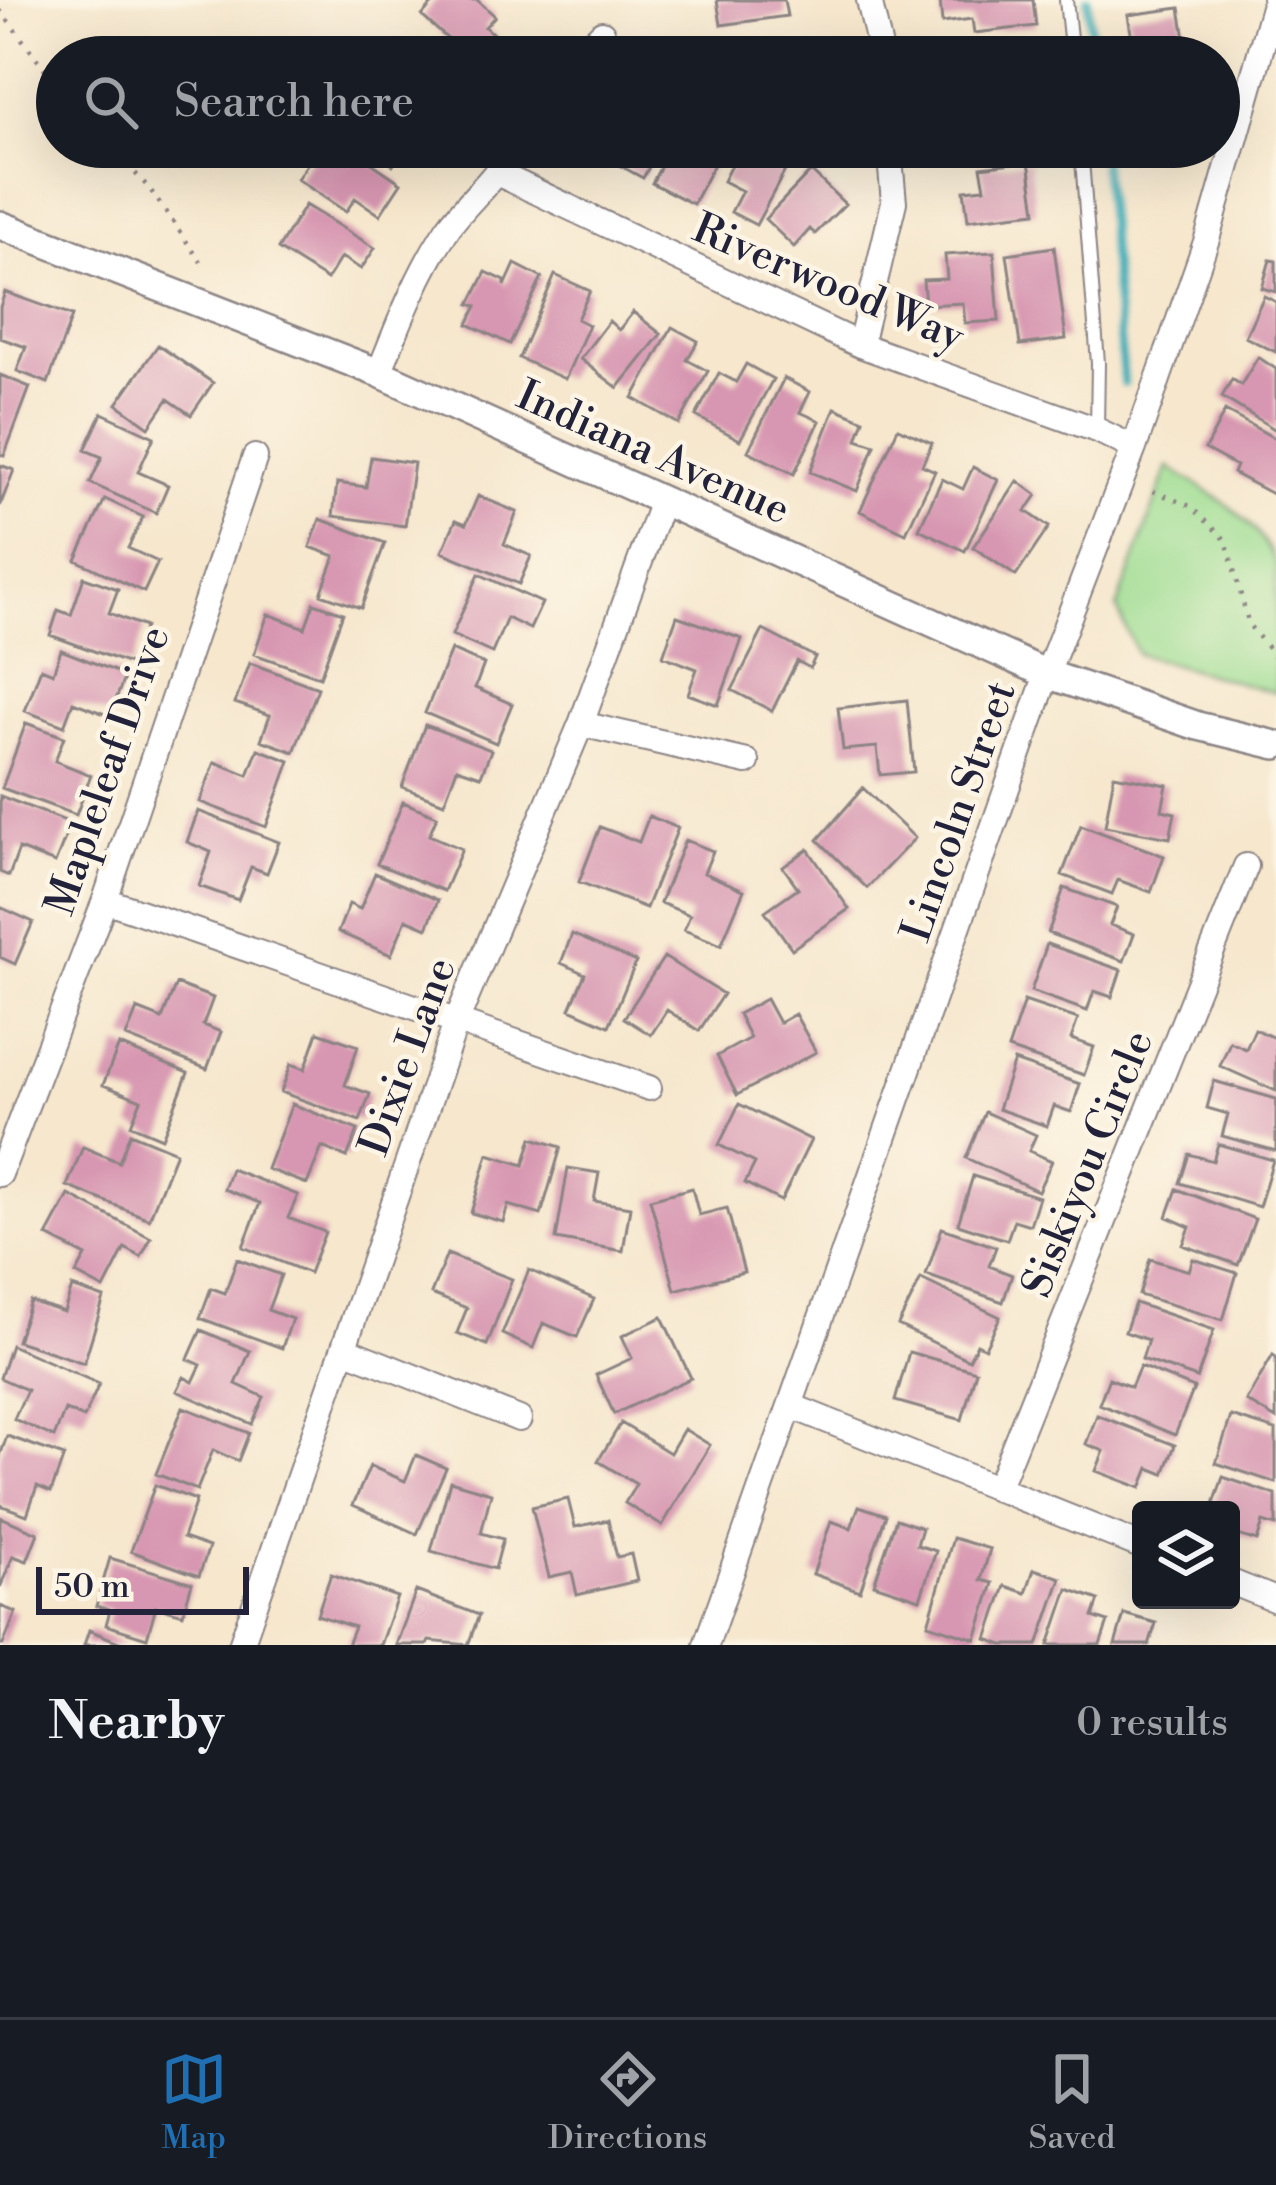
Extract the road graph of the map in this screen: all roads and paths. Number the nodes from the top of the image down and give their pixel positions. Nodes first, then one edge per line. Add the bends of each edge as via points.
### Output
1 (869, 0) edge
2 (1066, 0) edge
3 (1275, 0) edge
4 (0, 10) edge
5 (602, 33) dead end
6 (599, 36) edge
7 (877, 36) edge
8 (1070, 36) edge
9 (36, 57) edge
10 (1240, 123) edge
11 (130, 168) edge
12 (502, 168) edge
13 (892, 168) edge
14 (1083, 168) edge
15 (1227, 168) edge
16 (499, 173) junction
17 (0, 225) edge
18 (201, 262) dead end
19 (860, 345) junction
20 (379, 374) junction
21 (1097, 430) junction
22 (1134, 448) junction
23 (255, 457) dead end
24 (1153, 491) dead end
25 (662, 501) junction
26 (1276, 658) edge
27 (1047, 674) junction
28 (581, 724) junction
29 (1276, 746) edge
30 (747, 762) dead end
31 (1246, 866) dead end
32 (104, 900) junction
33 (458, 1020) junction
34 (649, 1088) dead end
35 (0, 1174) edge
36 (344, 1349) junction
37 (790, 1406) junction
38 (518, 1419) dead end
39 (997, 1489) junction
40 (1132, 1542) edge
41 (1240, 1586) edge
42 (1276, 1600) edge
43 (242, 1645) edge
44 (706, 1645) edge

1 - 7 street
2 - 8 lane
3 - 10 street, Lincoln Street
4 - 9 path
5 - 6 street
11 - 18 path
12 - 16 street
13 - 19 street via 894,202
14 - 21 lane
15 - 22 street, Lincoln Street
16 - 19 street, Riverwood Way
16 - 20 street via 450,225 410,293
17 - 20 street, Indiana Avenue
19 - 21 street, Riverwood Way
20 - 25 street, Indiana Avenue
21 - 22 street, Riverwood Way
22 - 27 street, Lincoln Street
23 - 32 street, Mapleleaf Drive
24 - 26 path via 1190,506 1226,539 1249,625
25 - 27 street, Indiana Avenue
25 - 28 street, Dixie Lane
27 - 29 street, Indiana Avenue
27 - 37 street, Lincoln Street
28 - 30 street
28 - 33 street, Dixie Lane
31 - 39 street, Siskiyou Circle
32 - 33 street
32 - 35 street, Mapleleaf Drive
33 - 34 street
33 - 36 street, Dixie Lane
36 - 38 street
36 - 43 street, Dixie Lane
37 - 39 street
37 - 44 street, Lincoln Street
39 - 40 street
41 - 42 street

